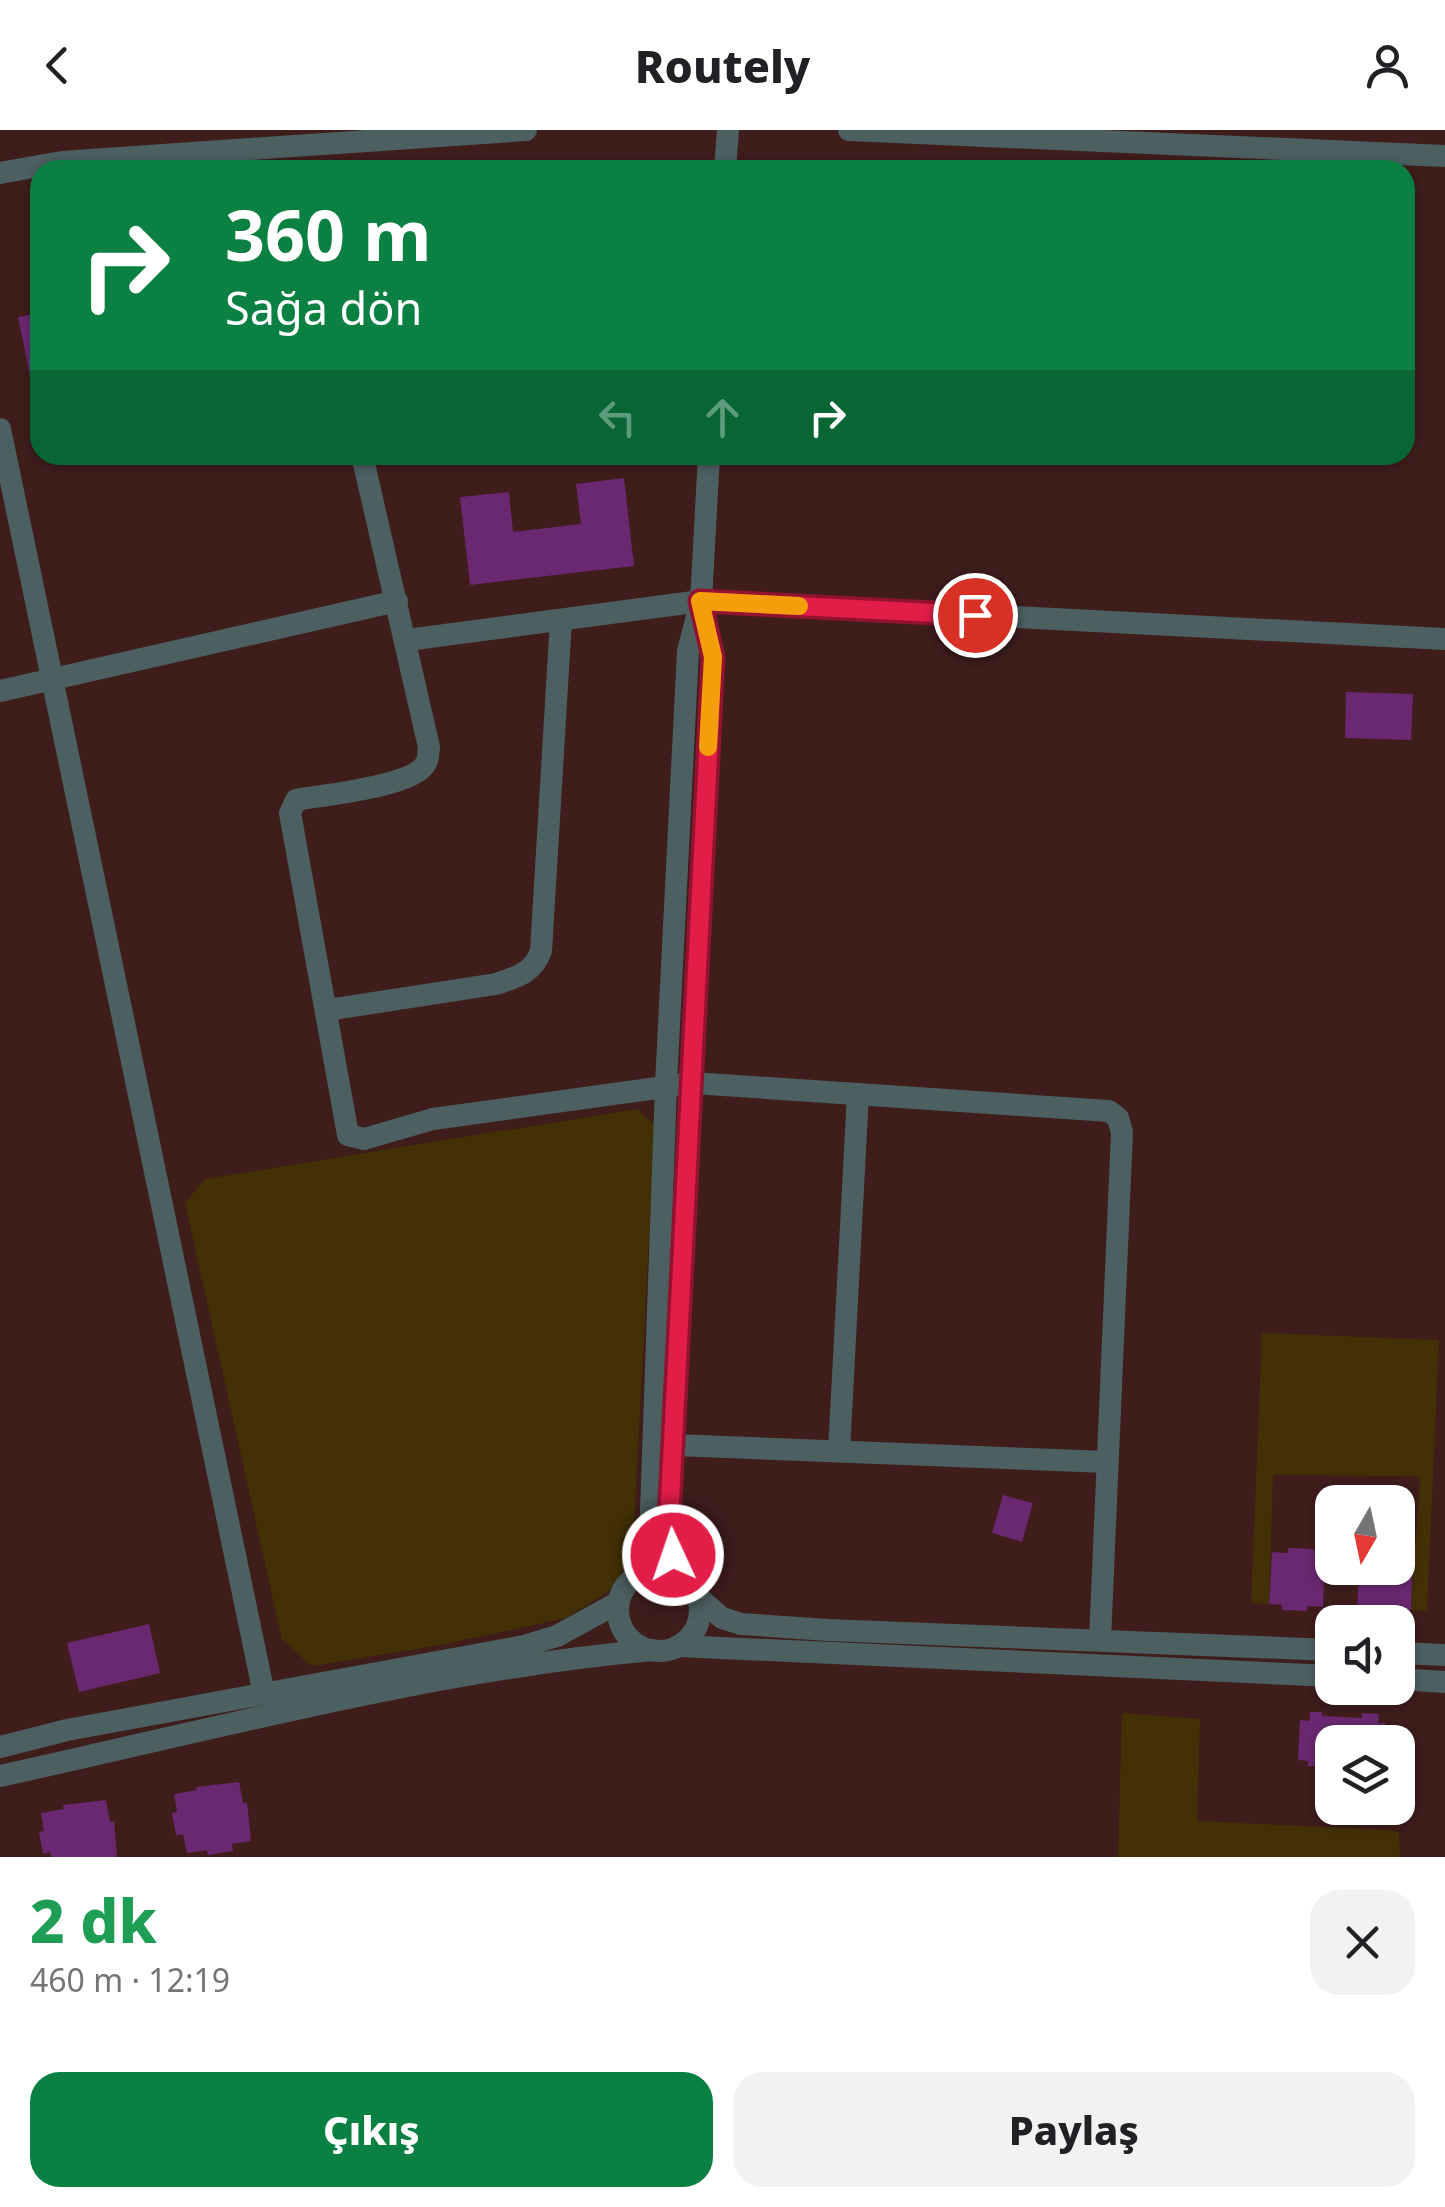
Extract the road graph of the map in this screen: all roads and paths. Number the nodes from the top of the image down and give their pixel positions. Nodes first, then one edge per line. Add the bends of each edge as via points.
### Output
1 (526, 130) edge
2 (728, 130) edge
3 (849, 130) edge
4 (301, 146) junction
5 (1445, 156) edge
6 (92, 160) edge
7 (304, 160) edge
8 (726, 160) edge
9 (30, 168) edge
10 (0, 173) edge
11 (0, 429) edge
12 (364, 465) edge
13 (708, 465) edge
14 (700, 601) junction
15 (397, 602) junction
16 (562, 620) junction
17 (1445, 638) edge
18 (407, 640) junction
19 (53, 680) junction
20 (0, 691) edge
21 (327, 1010) junction
22 (693, 1082) junction
23 (666, 1084) junction
24 (858, 1094) junction
25 (674, 1445) junction
26 (839, 1451) junction
27 (1107, 1462) junction
28 (683, 1576) junction
29 (631, 1580) junction
30 (699, 1598) junction
31 (619, 1602) junction
32 (1100, 1640) junction
33 (678, 1646) junction
34 (1315, 1649) edge
35 (652, 1650) junction
36 (1415, 1654) edge
37 (1445, 1655) edge
38 (1315, 1675) edge
39 (1415, 1680) edge
40 (1445, 1682) edge
41 (264, 1694) junction
42 (0, 1747) edge
43 (0, 1776) edge

1 - 4 street
2 - 8 street
3 - 5 street
4 - 6 street
4 - 7 street
9 - 10 street
11 - 19 street
12 - 15 street
13 - 14 street
14 - 16 street
14 - 17 street
14 - 22 street via 713,657
14 - 23 street via 688,651
15 - 18 street
15 - 19 street
16 - 18 street
16 - 21 street via 536,964 496,984
18 - 21 street via 429,747 426,764 368,788 296,800 290,813
19 - 20 street
19 - 41 street
21 - 23 street via 348,1135 364,1139 433,1119
22 - 23 street
22 - 24 street
22 - 25 street
23 - 29 street via 650,1539
24 - 26 street
24 - 27 street via 1109,1111 1118,1118
25 - 26 street
25 - 28 street via 669,1520
26 - 27 street
27 - 32 street
28 - 29 street via 656,1568
28 - 30 street
29 - 31 street
30 - 32 street via 740,1624
30 - 33 street via 697,1626
31 - 35 street via 622,1627
31 - 41 street via 524,1646
32 - 34 street
33 - 35 street
33 - 38 street
35 - 43 street via 571,1658 358,1698
36 - 37 street
39 - 40 street
41 - 42 street

